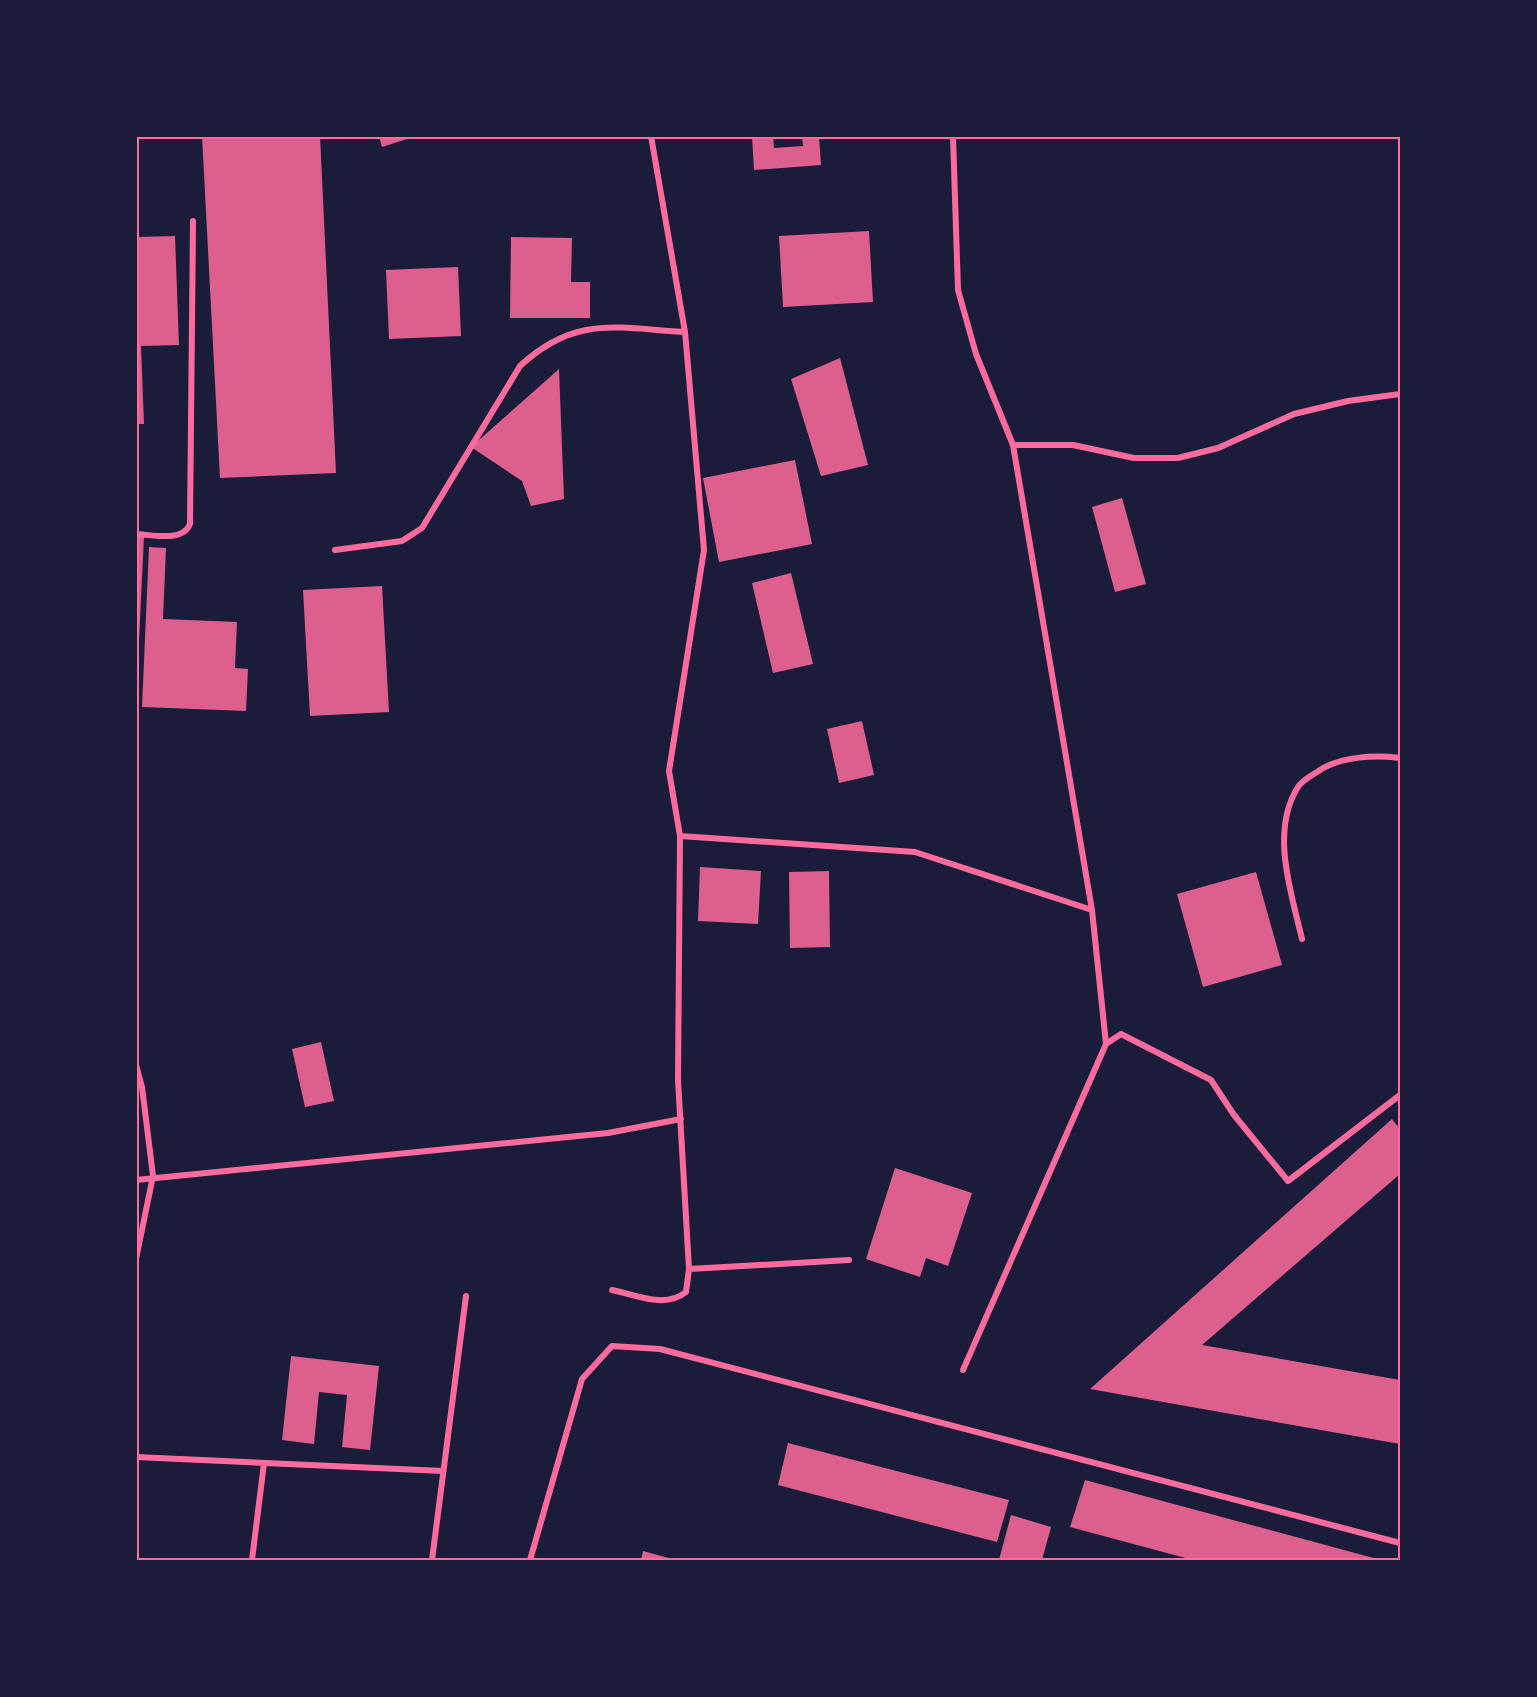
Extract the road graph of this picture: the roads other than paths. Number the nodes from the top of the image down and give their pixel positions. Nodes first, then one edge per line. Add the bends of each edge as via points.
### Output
1 (651, 136) edge
2 (953, 136) edge
3 (193, 221) dead end
4 (685, 333) junction
5 (1401, 394) edge
6 (1013, 445) junction
7 (136, 534) edge
8 (335, 550) dead end
9 (1401, 758) edge
10 (680, 836) junction
11 (1092, 910) junction
12 (1302, 939) dead end
13 (1106, 1044) junction
14 (136, 1065) edge
15 (1401, 1095) edge
16 (681, 1119) junction
17 (153, 1176) junction
18 (136, 1180) edge
19 (136, 1259) edge
20 (849, 1260) dead end
21 (689, 1269) junction
22 (612, 1290) dead end
23 (466, 1296) dead end
24 (963, 1370) dead end
25 (136, 1457) edge
26 (264, 1463) junction
27 (443, 1471) junction
28 (1401, 1543) edge
29 (252, 1560) edge
30 (432, 1560) edge
31 (530, 1560) edge

1 - 4 street
2 - 6 street via 958,290 976,354
3 - 7 street via 190,524 179,535
4 - 8 street via 606,327 574,332 542,345 520,366 422,528 402,541
4 - 10 street via 704,550 669,771
5 - 6 street via 1294,414 1218,448 1179,458 1134,458 1073,445
6 - 11 street
9 - 12 street via 1352,759 1327,766 1299,784 1288,809 1284,846
10 - 11 street via 915,852
10 - 16 street
11 - 13 street
13 - 15 street via 1121,1034 1211,1080 1288,1181
13 - 24 street
14 - 17 street
16 - 17 street via 608,1133
16 - 21 street
17 - 18 street
17 - 19 street
20 - 21 street
21 - 22 street via 686,1292 677,1299 664,1302
23 - 27 street
25 - 26 street
26 - 27 street
26 - 29 street
27 - 30 street
28 - 31 street via 660,1349 612,1346 582,1379

